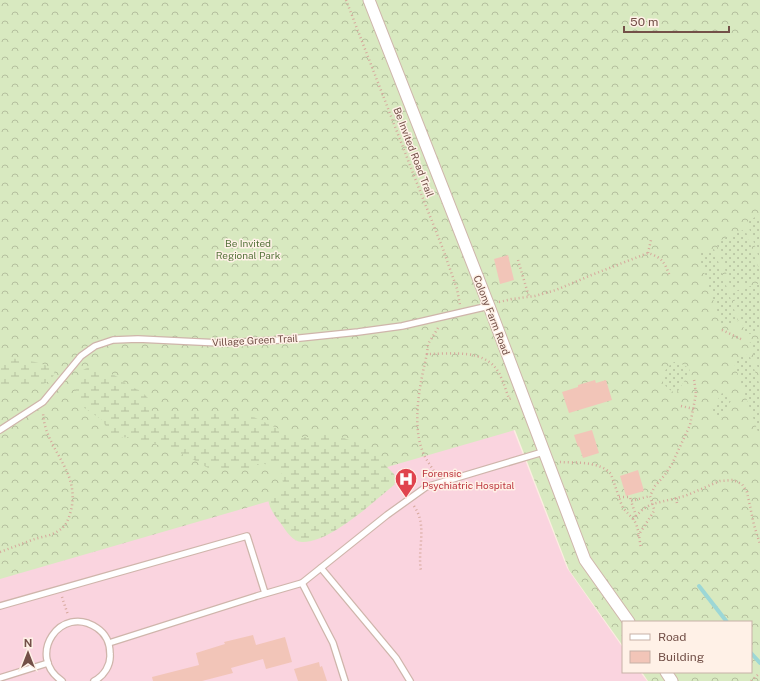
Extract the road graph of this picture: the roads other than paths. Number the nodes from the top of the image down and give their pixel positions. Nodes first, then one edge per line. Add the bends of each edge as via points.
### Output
1 (369, 0) edge
2 (489, 306) junction
3 (0, 430) edge
4 (544, 452) junction
5 (321, 568) junction
6 (302, 583) junction
7 (265, 593) junction
8 (0, 606) edge
9 (628, 621) edge
10 (109, 643) junction
11 (48, 663) junction
12 (0, 678) edge
13 (62, 681) edge
14 (94, 681) edge
15 (345, 681) edge
16 (410, 681) edge

1 - 2 street, Colony Farm Road
2 - 3 lane, Village Green Trail via 402,326 250,342 113,340 95,346 81,356 43,402
2 - 4 street, Colony Farm Road
4 - 5 lane via 426,487
4 - 9 street, Colony Farm Road via 585,560
5 - 6 lane
5 - 16 lane via 396,658
6 - 7 lane
6 - 15 lane via 333,643
7 - 8 lane via 247,536
7 - 10 lane
10 - 11 lane via 101,630 92,624 70,622 53,634 46,649
10 - 14 lane via 111,659 107,669
11 - 12 lane
11 - 13 lane via 49,668

